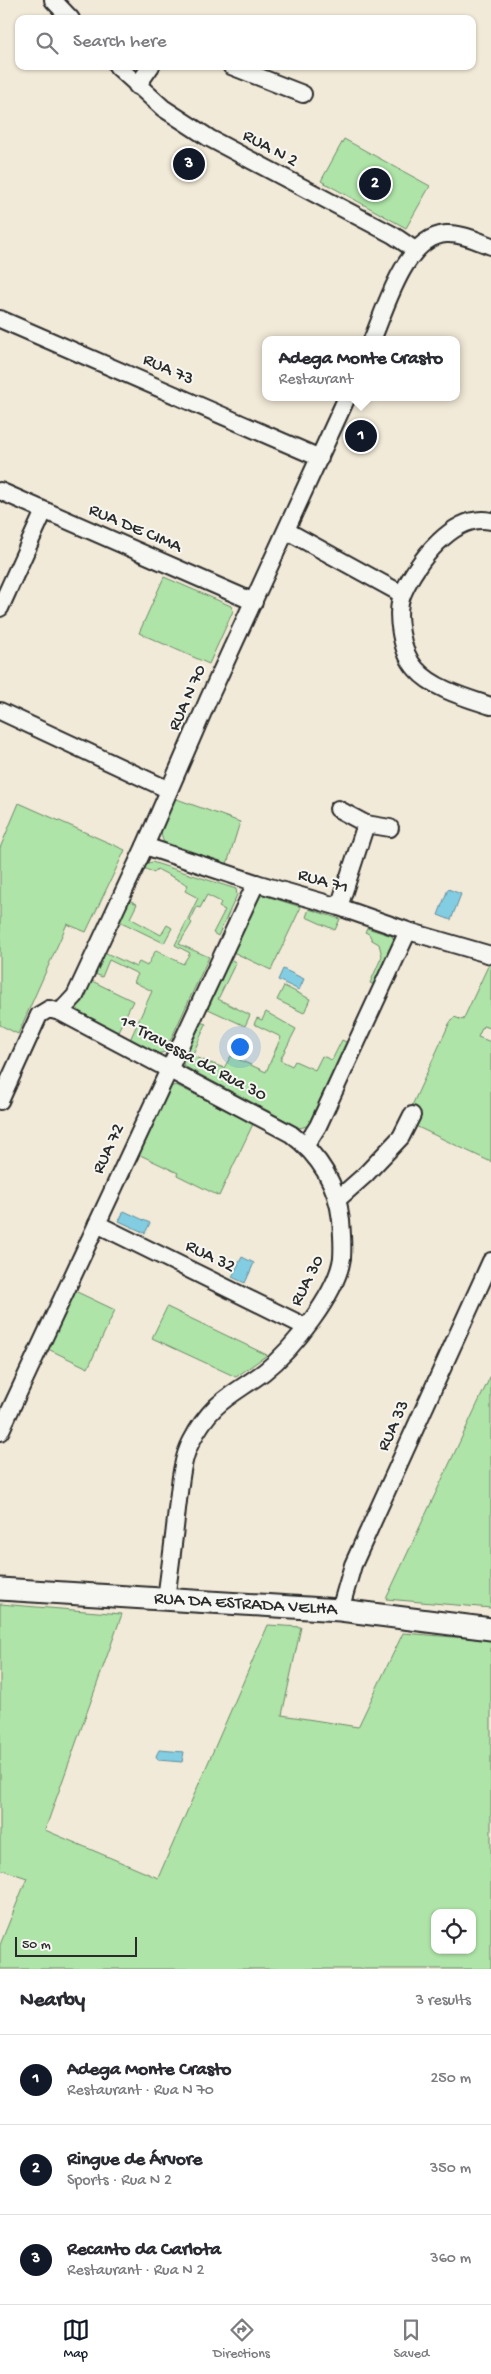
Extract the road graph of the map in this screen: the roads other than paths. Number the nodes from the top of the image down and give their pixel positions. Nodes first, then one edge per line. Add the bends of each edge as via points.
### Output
1 (53, 0) edge
2 (67, 15) edge
3 (121, 70) edge
4 (148, 70) edge
5 (241, 70) edge
6 (137, 86) junction
7 (303, 94) dead end
8 (491, 246) edge
9 (415, 250) junction
10 (0, 319) edge
11 (374, 336) edge
12 (345, 401) edge
13 (320, 458) junction
14 (0, 491) edge
15 (44, 511) junction
16 (491, 520) edge
17 (287, 531) junction
18 (402, 594) junction
19 (254, 602) junction
20 (0, 608) edge
21 (491, 706) edge
22 (0, 711) edge
23 (169, 790) junction
24 (338, 809) dead end
25 (366, 824) junction
26 (390, 828) dead end
27 (145, 846) junction
28 (256, 883) junction
29 (339, 907) junction
30 (408, 931) junction
31 (491, 955) edge
32 (60, 1012) junction
33 (170, 1068) junction
34 (0, 1101) edge
35 (412, 1115) dead end
36 (306, 1145) junction
37 (338, 1199) junction
38 (96, 1224) junction
39 (491, 1261) edge
40 (306, 1326) junction
41 (0, 1432) edge
42 (0, 1589) edge
43 (166, 1599) junction
44 (340, 1610) junction
45 (491, 1629) edge

1 - 2 street
3 - 6 street, RUA N 2
4 - 6 street
5 - 7 street
6 - 9 street, RUA N 2 via 163,108 209,138 393,235
8 - 9 street via 447,234 434,237
9 - 11 street
10 - 13 street, RUA 73
12 - 13 street, RUA N 70
13 - 17 street, RUA N 70
14 - 15 street, RUA DE CIMA
15 - 19 street, RUA DE CIMA
15 - 20 street
16 - 18 street via 470,520 440,538
17 - 18 street
17 - 19 street, RUA N 70
18 - 21 street via 400,632 408,659 417,671 453,692
19 - 23 street, RUA N 70
22 - 23 street
23 - 27 street, RUA N 70
24 - 25 street
25 - 26 street
25 - 29 street
27 - 28 street, RUA 71
27 - 32 street, RUA N 70 via 75,996
28 - 29 street, RUA 71
28 - 33 street, RUA 72
29 - 30 street, RUA 71
30 - 31 street, RUA 71
30 - 36 street via 318,1126
32 - 33 street, 1ª Travessa da Rua 30
32 - 34 street via 49,1009 39,1015
33 - 36 street, 1ª Travessa da Rua 30 via 292,1134
33 - 38 street, RUA 72
35 - 37 street via 401,1137
36 - 37 street, RUA 30 via 332,1183
37 - 40 street, RUA 30 via 343,1240 341,1260 330,1290
38 - 40 street, RUA 32
38 - 41 street, RUA 72
39 - 44 street, RUA 33 via 353,1565
40 - 43 street, RUA 30 via 264,1372 215,1406 190,1444 181,1481
42 - 43 street, RUA DA ESTRADA VELHA
43 - 44 street, RUA DA ESTRADA VELHA
44 - 45 street, RUA DA ESTRADA VELHA

